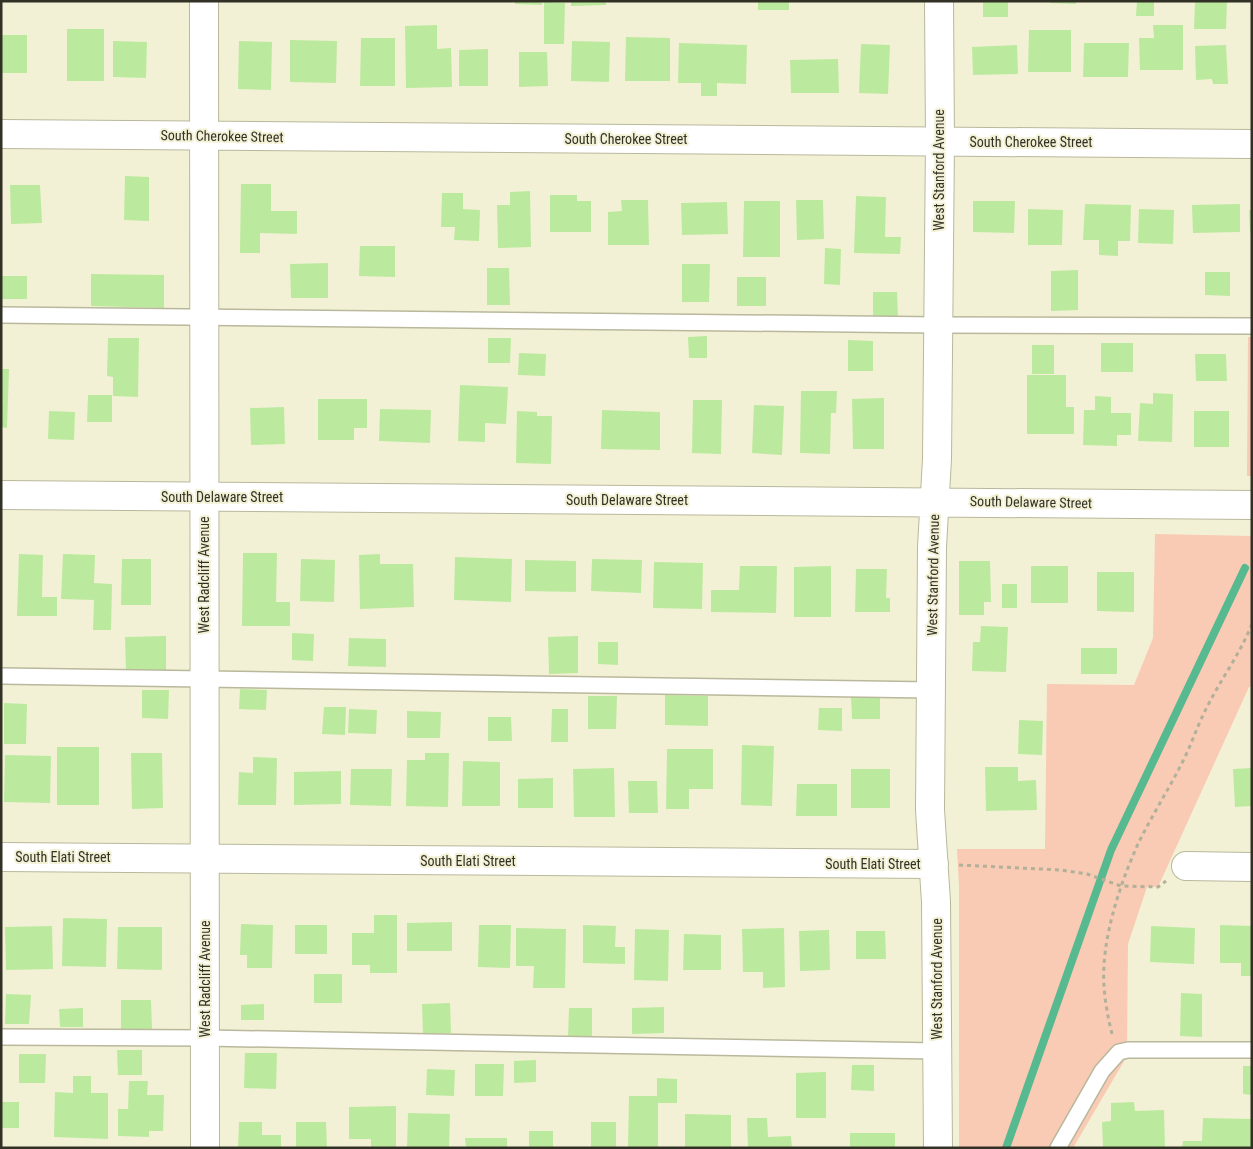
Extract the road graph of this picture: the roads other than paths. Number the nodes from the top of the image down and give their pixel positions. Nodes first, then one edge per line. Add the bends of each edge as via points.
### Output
1 (204, 1) edge
2 (939, 1) edge
3 (1, 134) edge
4 (204, 136) junction
5 (940, 141) junction
6 (1252, 144) edge
7 (1, 315) edge
8 (204, 317) junction
9 (938, 325) junction
10 (1252, 326) edge
11 (1, 495) edge
12 (204, 498) junction
13 (934, 502) junction
14 (1252, 504) edge
15 (1, 676) edge
16 (204, 678) junction
17 (931, 690) junction
18 (1, 857) edge
19 (205, 858) junction
20 (934, 864) junction
21 (1186, 866) road end
22 (1252, 867) edge
23 (1, 1036) edge
24 (205, 1038) junction
25 (1252, 1050) edge
26 (938, 1051) junction
27 (205, 1148) edge
28 (938, 1148) edge
29 (1058, 1148) edge

1 - 4 street, West Radcliff Avenue
2 - 5 street, West Stanford Avenue
3 - 4 street, South Cherokee Street
4 - 5 street, South Cherokee Street
4 - 8 street, West Radcliff Avenue
5 - 6 street, South Cherokee Street
5 - 9 street, West Stanford Avenue
7 - 8 lane
8 - 9 lane
8 - 12 street, West Radcliff Avenue
9 - 10 lane
9 - 13 street, West Stanford Avenue
11 - 12 street, South Delaware Street
12 - 13 street, South Delaware Street
12 - 16 street, West Radcliff Avenue
13 - 14 street, South Delaware Street
13 - 17 street, West Stanford Avenue
15 - 16 lane
16 - 17 lane
16 - 19 street, West Radcliff Avenue
17 - 20 street, West Stanford Avenue via 930,810
18 - 19 street, South Elati Street
19 - 20 street, South Elati Street
19 - 24 street, West Radcliff Avenue
20 - 26 street, West Stanford Avenue
21 - 22 street
23 - 24 lane
24 - 26 lane
24 - 27 street, West Radcliff Avenue
25 - 29 lane via 1119,1052 1102,1070
26 - 28 street, West Stanford Avenue

